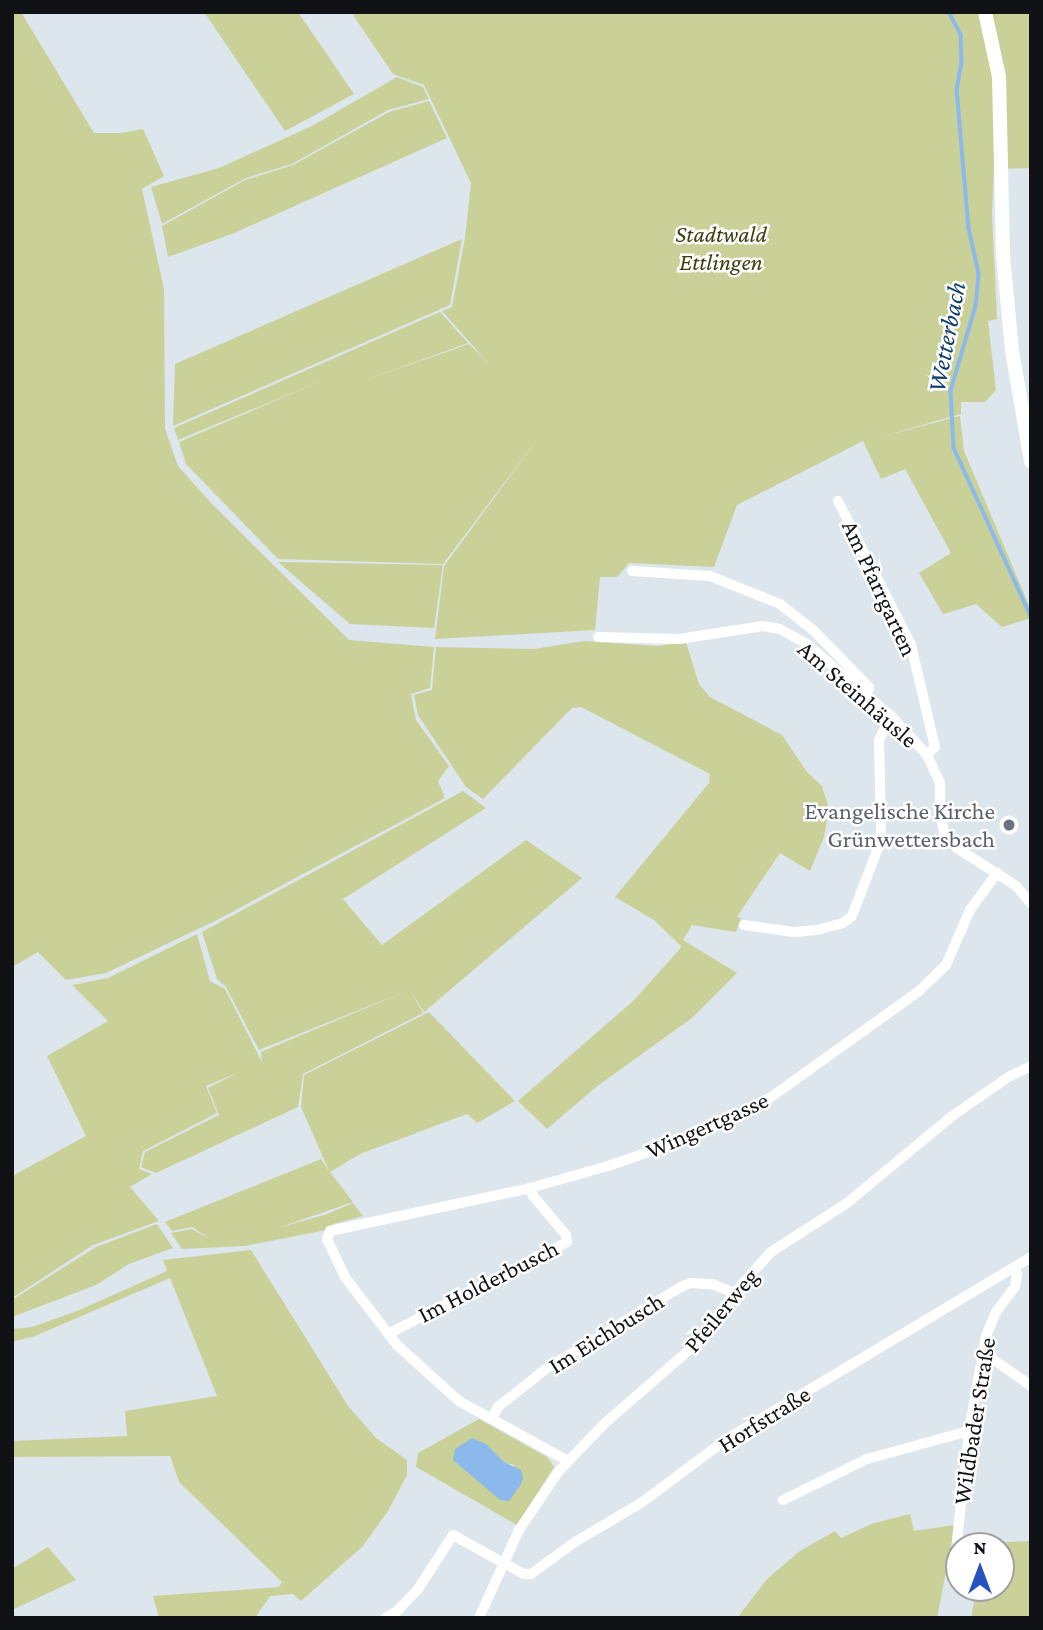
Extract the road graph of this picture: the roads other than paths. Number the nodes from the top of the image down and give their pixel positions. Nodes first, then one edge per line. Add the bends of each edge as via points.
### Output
1 (985, 12) edge
2 (1031, 461) edge
3 (838, 501) dead end
4 (632, 571) dead end
5 (598, 637) dead end
6 (866, 696) junction
7 (891, 716) junction
8 (927, 755) junction
9 (998, 873) junction
10 (1031, 903) edge
11 (744, 925) dead end
12 (1031, 1066) edge
13 (530, 1188) junction
14 (1031, 1257) edge
15 (1014, 1268) junction
16 (734, 1293) junction
17 (388, 1334) junction
18 (983, 1352) junction
19 (1031, 1386) edge
20 (492, 1418) junction
21 (969, 1431) junction
22 (568, 1461) junction
23 (783, 1500) dead end
24 (958, 1532) edge
25 (502, 1563) junction
26 (385, 1618) edge
27 (479, 1618) edge

1 - 2 main road via 1000,90 1000,202 1012,352
3 - 8 street, Am Pfarrgarten via 911,645 934,737 935,747
4 - 6 street via 710,576 780,604 869,687
5 - 6 street, Am Steinhäusle via 679,639 763,626 780,629 807,644
6 - 7 street, Am Steinhäusle
7 - 8 street, Am Steinhäusle
7 - 11 street via 878,740 878,848 852,916 844,923 794,932
8 - 9 street, Am Steinhäusle via 940,783 945,835 957,848
9 - 10 street, Am Steinhäusle
9 - 13 street, Wingertgasse via 970,910 946,965 919,991 793,1084 692,1137
12 - 16 street, Pfeilerweg via 952,1116 847,1203 771,1252
13 - 17 street, Im Holderbusch via 567,1242
13 - 17 street, Wingertgasse via 340,1228 328,1235 345,1277
14 - 15 street, Horfstraße
15 - 18 street, Wildbader Straße via 1015,1287 990,1323
15 - 25 street, Horfstraße via 739,1432 531,1574
16 - 20 street, Im Eichbusch via 712,1284 681,1287 547,1368 498,1406
16 - 22 street, Pfeilerweg via 703,1338
17 - 20 street via 459,1401
18 - 19 street
18 - 21 street, Wildbader Straße
20 - 22 street
21 - 23 street via 867,1459
21 - 24 street, Wildbader Straße
22 - 25 street, Pfeilerweg via 519,1530
25 - 26 street via 453,1535 418,1589
25 - 27 street, Pfeilerweg

